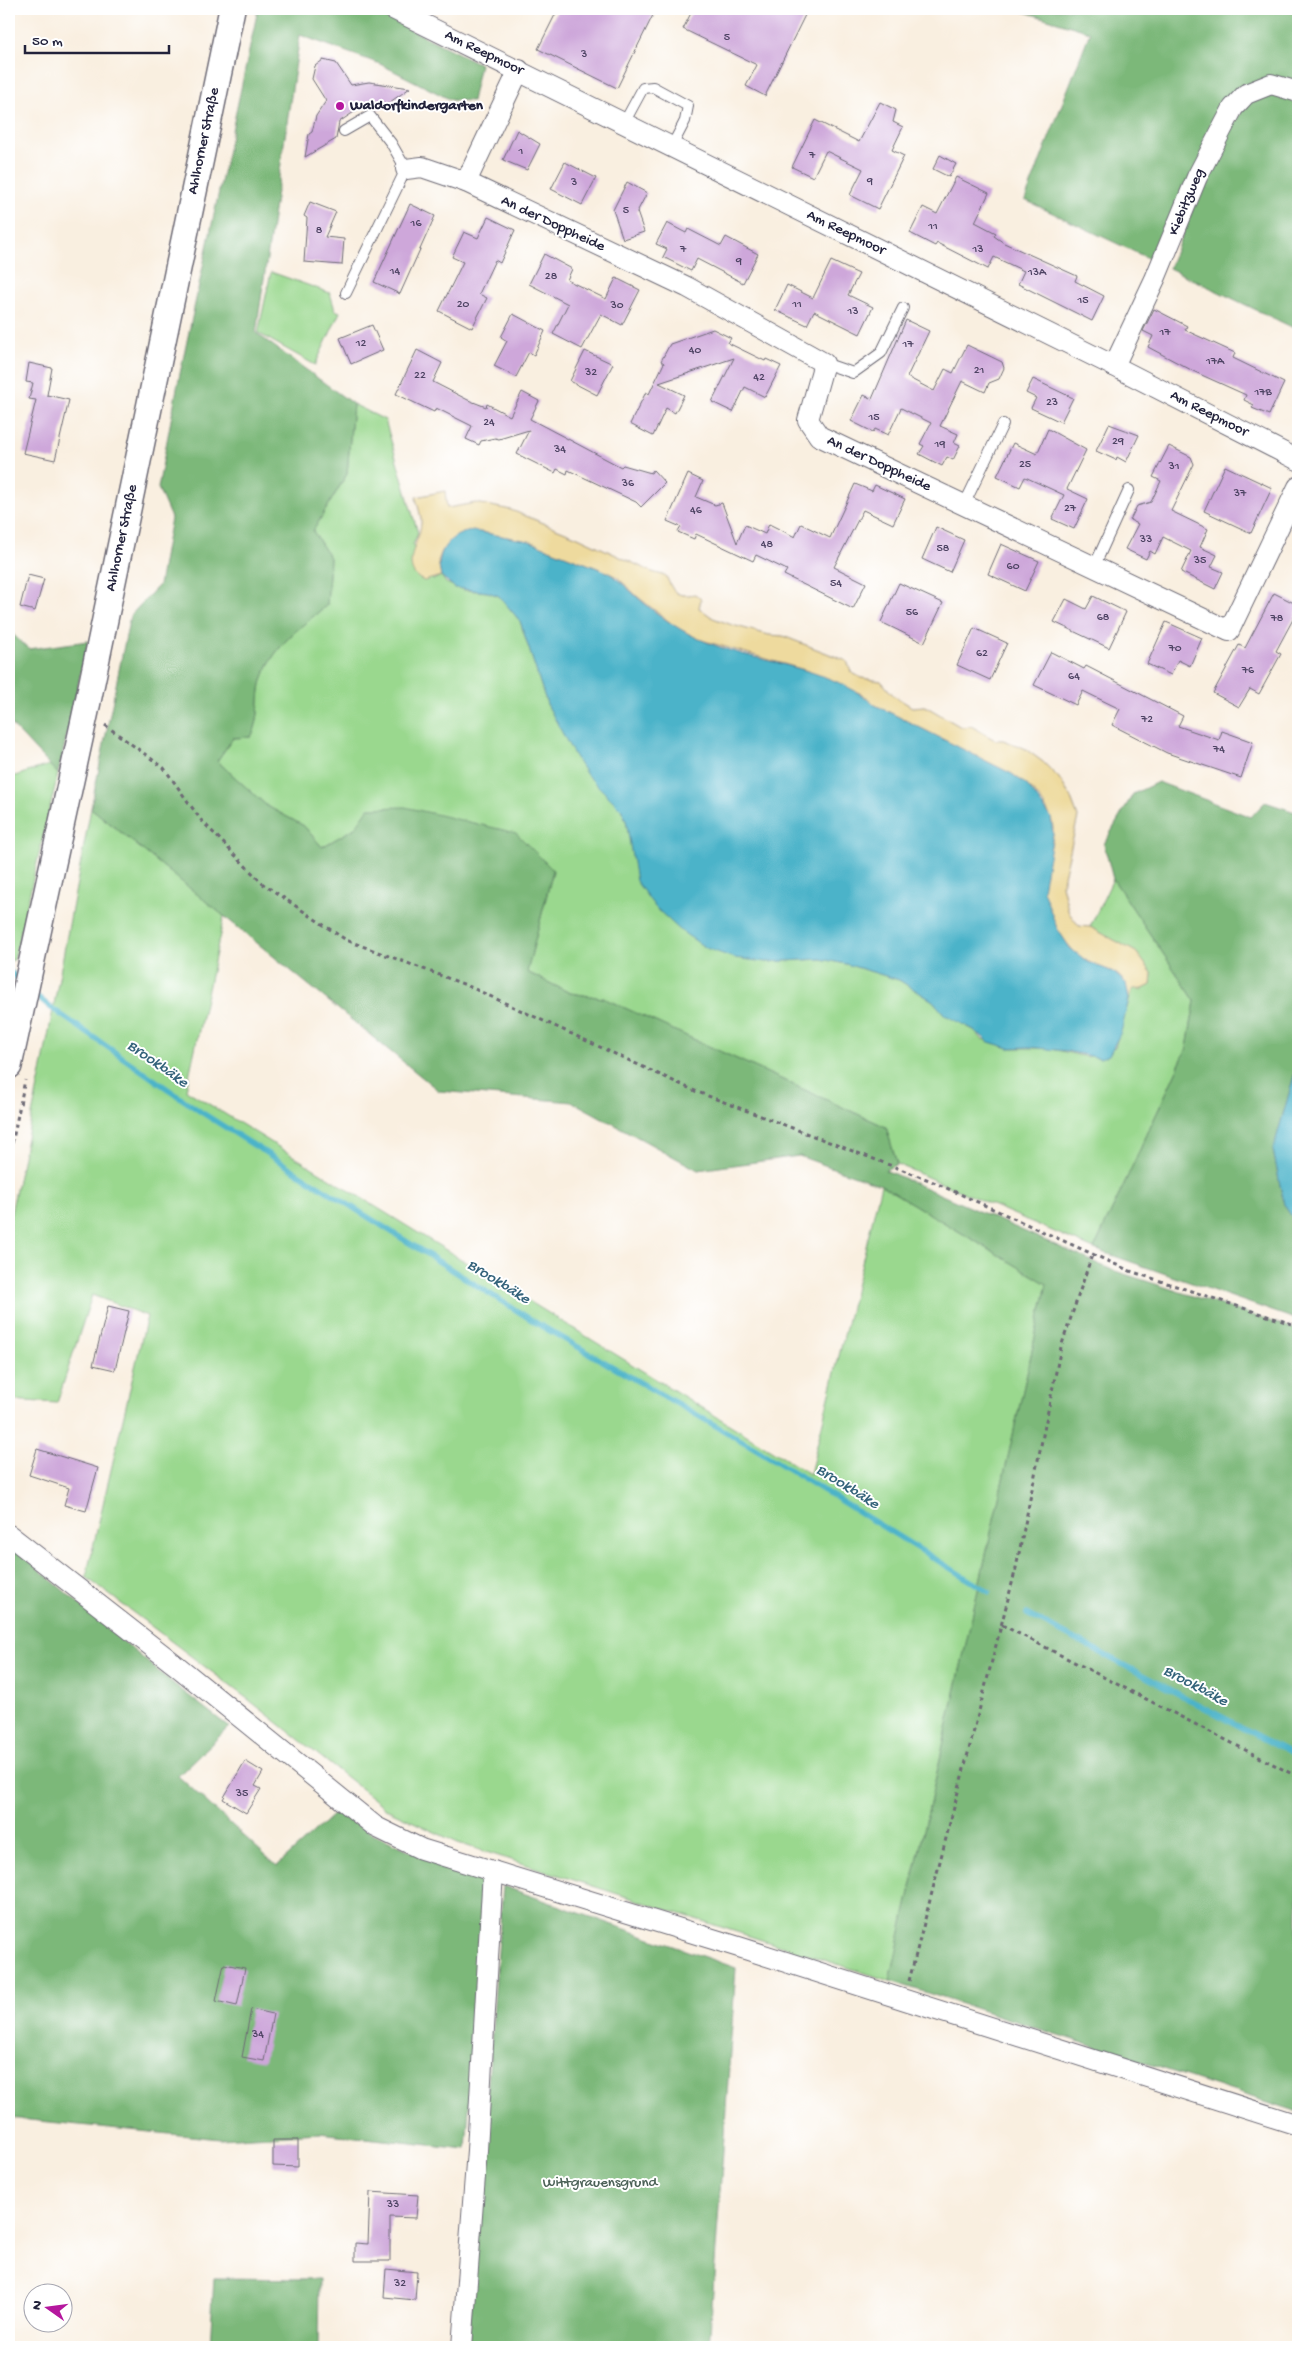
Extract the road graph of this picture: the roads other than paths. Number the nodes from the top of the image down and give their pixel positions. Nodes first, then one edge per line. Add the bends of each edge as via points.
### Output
1 (232, 9) edge
2 (393, 9) edge
3 (519, 70) junction
4 (1298, 92) edge
5 (624, 122) junction
6 (344, 130) dead end
7 (672, 146) junction
8 (406, 169) junction
9 (466, 182) junction
10 (346, 293) dead end
11 (903, 308) dead end
12 (824, 363) junction
13 (1114, 366) junction
14 (1003, 424) dead end
15 (1298, 460) edge
16 (1298, 487) edge
17 (1129, 490) dead end
18 (964, 505) junction
19 (1094, 566) junction
20 (18, 1071) edge
21 (9, 1535) edge
22 (493, 1871) junction
23 (1298, 2125) edge
24 (462, 2347) edge

1 - 20 street, Ahlhorner Straße via 25,998
2 - 3 street, Am Reepmoor
3 - 5 street, Am Reepmoor
3 - 9 street
4 - 13 street, Kiebitzweg via 1271,84 1246,94 1233,108 1197,177 1155,279
5 - 7 street, Am Reepmoor
5 - 7 lane via 643,88 653,87 688,106 685,121
6 - 8 lane via 370,116
7 - 13 street, Am Reepmoor
8 - 9 street, An der Doppheide via 422,167
8 - 10 lane
9 - 12 street, An der Doppheide via 687,287
11 - 12 lane via 881,353 853,373
12 - 18 street, An der Doppheide via 808,420 819,436
13 - 15 street, Am Reepmoor
14 - 18 lane
16 - 19 street, An der Doppheide via 1229,630
17 - 19 lane
18 - 19 street, An der Doppheide
21 - 22 street via 376,1827 422,1849
22 - 23 street
22 - 24 street

